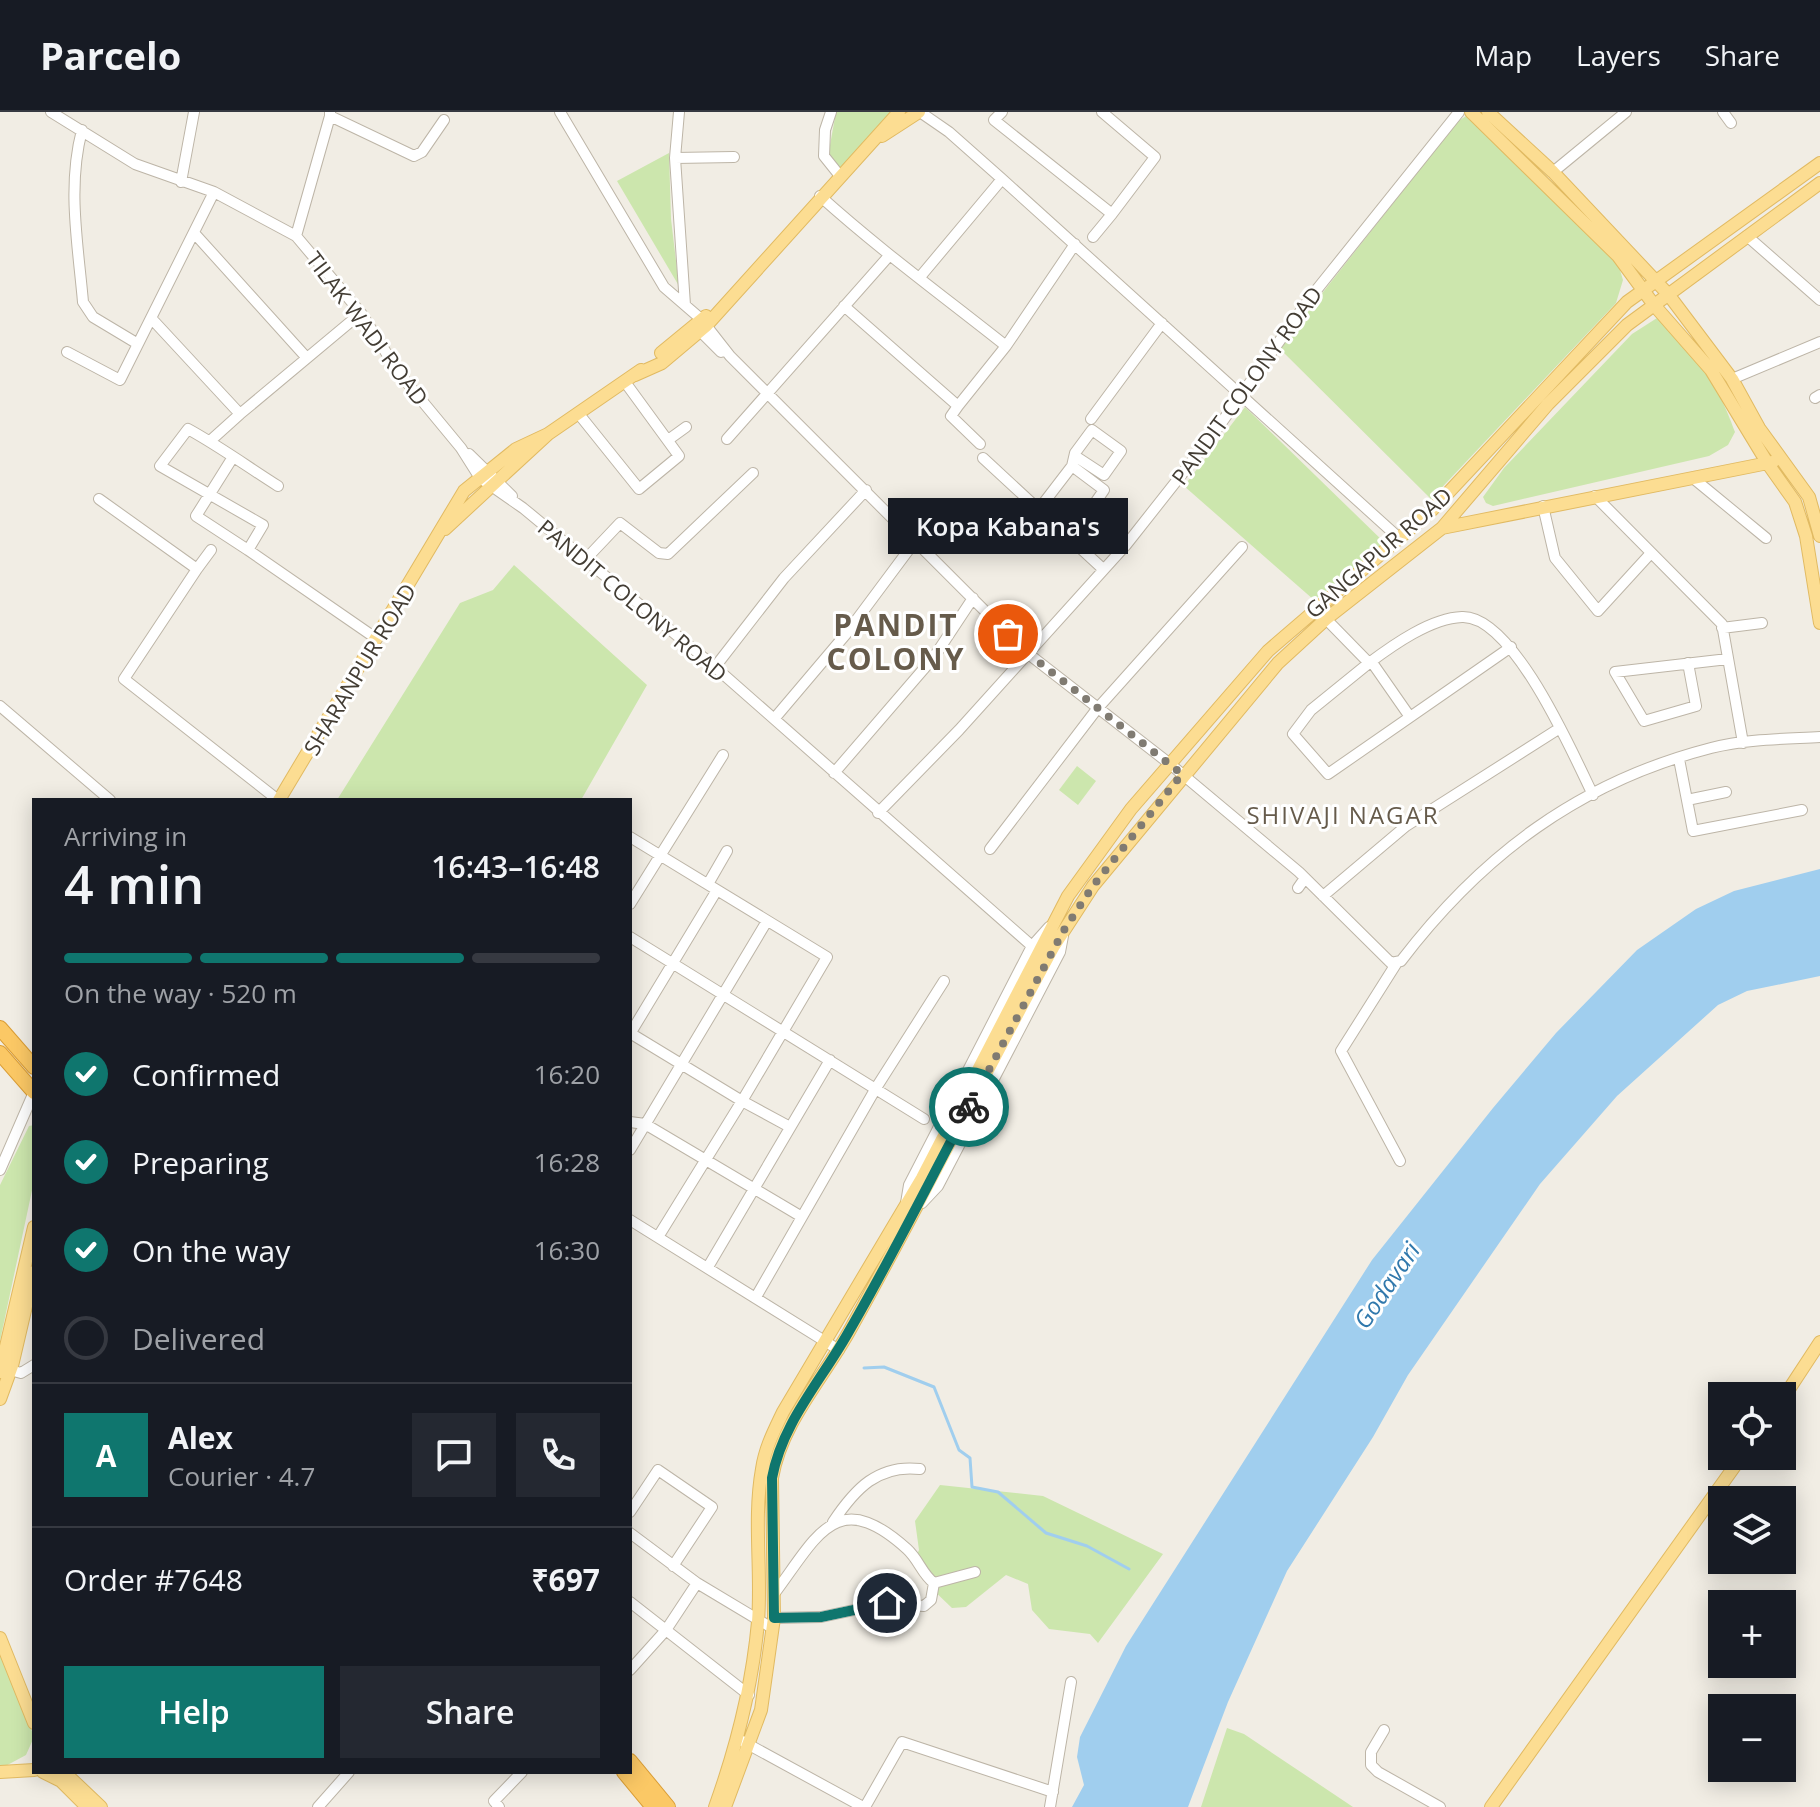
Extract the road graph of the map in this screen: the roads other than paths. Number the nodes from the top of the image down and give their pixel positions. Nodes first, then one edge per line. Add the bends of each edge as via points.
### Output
1 (51, 112) edge
2 (194, 112) edge
3 (560, 112) edge
4 (679, 112) edge
5 (831, 112) edge
6 (899, 112) edge
7 (919, 112) edge
8 (937, 112) edge
9 (1102, 112) edge
10 (1459, 112) edge
11 (1471, 112) edge
12 (1488, 112) edge
13 (1626, 112) edge
14 (1723, 112) edge
15 (330, 114) edge
16 (994, 115) edge
17 (444, 120) dead end
18 (1731, 123) dead end
19 (82, 130) junction
20 (949, 132) junction
21 (873, 142) junction
22 (734, 157) dead end
23 (675, 158) junction
24 (1820, 163) edge
25 (1553, 172) junction
26 (840, 176) junction
27 (1002, 179) junction
28 (181, 182) junction
29 (1820, 183) edge
30 (214, 192) junction
31 (820, 196) junction
32 (1112, 214) junction
33 (195, 234) junction
34 (296, 236) junction
35 (1747, 236) junction
36 (1093, 237) dead end
37 (1075, 244) junction
38 (888, 257) junction
39 (920, 277) junction
40 (1656, 280) junction
41 (1643, 290) junction
42 (1668, 294) junction
43 (1820, 300) edge
44 (684, 301) junction
45 (1654, 305) junction
46 (844, 306) junction
47 (361, 313) junction
48 (151, 318) junction
49 (1162, 323) junction
50 (701, 326) junction
51 (1820, 342) edge
52 (138, 344) junction
53 (1006, 346) junction
54 (67, 352) dead end
55 (306, 357) junction
56 (630, 378) junction
57 (1732, 379) junction
58 (767, 391) junction
59 (1241, 395) junction
60 (958, 406) junction
61 (578, 413) junction
62 (240, 414) junction
63 (1091, 419) dead end
64 (686, 427) dead end
65 (727, 439) dead end
66 (668, 440) junction
67 (210, 441) junction
68 (980, 444) dead end
69 (233, 457) junction
70 (983, 458) dead end
71 (1074, 461) junction
72 (1774, 462) junction
73 (504, 465) junction
74 (753, 473) dead end
75 (489, 478) junction
76 (1693, 478) junction
77 (278, 486) dead end
78 (866, 490) junction
79 (210, 495) junction
80 (1595, 496) junction
81 (99, 499) dead end
82 (1816, 502) edge
83 (1543, 506) junction
84 (1041, 508) junction
85 (1797, 508) junction
86 (1052, 517) junction
87 (1442, 528) junction
88 (1820, 536) edge
89 (437, 537) junction
90 (1399, 538) junction
91 (1766, 538) dead end
92 (916, 540) junction
93 (1242, 547) dead end
94 (211, 550) dead end
95 (248, 550) junction
96 (1651, 553) junction
97 (585, 560) junction
98 (197, 569) junction
99 (1103, 569) junction
100 (973, 598) junction
101 (1326, 619) junction
102 (1762, 623) dead end
103 (1820, 623) edge
104 (1722, 628) junction
105 (377, 639) junction
106 (1511, 647) junction
107 (1026, 652) junction
108 (1728, 659) junction
109 (1370, 662) junction
110 (1688, 663) junction
111 (715, 667) junction
112 (0, 706) edge
113 (1097, 709) junction
114 (1410, 717) junction
115 (774, 719) junction
116 (1560, 728) junction
117 (1820, 737) edge
118 (1743, 743) junction
119 (723, 755) dead end
120 (1679, 759) junction
121 (1170, 764) junction
122 (834, 773) junction
123 (1182, 774) junction
124 (1726, 792) dead end
125 (1593, 795) junction
126 (108, 798) edge
127 (275, 798) edge
128 (279, 798) edge
129 (1687, 800) junction
130 (1802, 810) dead end
131 (878, 813) junction
132 (632, 838) edge
133 (990, 849) dead end
134 (727, 851) dead end
135 (661, 856) junction
136 (1305, 878) junction
137 (712, 887) junction
138 (1298, 888) dead end
139 (1323, 896) junction
140 (632, 901) edge
141 (767, 921) junction
142 (1059, 926) junction
143 (632, 938) edge
144 (1043, 945) junction
145 (672, 963) junction
146 (1396, 964) junction
147 (944, 981) dead end
148 (722, 994) junction
149 (0, 1028) edge
150 (632, 1030) edge
151 (783, 1031) junction
152 (632, 1034) edge
153 (0, 1053) edge
154 (830, 1060) junction
155 (681, 1064) junction
156 (32, 1065) edge
157 (876, 1088) junction
158 (32, 1090) edge
159 (32, 1097) edge
160 (742, 1101) junction
161 (924, 1119) dead end
162 (632, 1122) edge
163 (645, 1124) junction
164 (790, 1127) junction
165 (632, 1147) edge
166 (706, 1160) junction
167 (1400, 1161) dead end
168 (0, 1170) edge
169 (754, 1188) junction
170 (910, 1208) junction
171 (802, 1217) junction
172 (632, 1221) edge
173 (32, 1237) edge
174 (658, 1237) junction
175 (708, 1267) junction
176 (32, 1279) edge
177 (756, 1297) junction
178 (1820, 1342) edge
179 (826, 1343) junction
180 (839, 1350) junction
181 (32, 1366) edge
182 (4, 1370) edge
183 (1794, 1382) edge
184 (0, 1399) edge
185 (920, 1469) dead end
186 (1732, 1470) edge
187 (632, 1509) edge
188 (833, 1522) junction
189 (632, 1535) edge
190 (673, 1566) junction
191 (975, 1572) dead end
192 (697, 1583) junction
193 (934, 1583) junction
194 (774, 1594) junction
195 (632, 1604) edge
196 (758, 1621) junction
197 (773, 1623) junction
198 (666, 1630) junction
199 (0, 1638) edge
200 (632, 1668) edge
201 (1071, 1682) dead end
202 (749, 1695) junction
203 (32, 1718) edge
204 (1384, 1730) dead end
205 (744, 1742) junction
206 (632, 1763) edge
207 (32, 1765) edge
208 (0, 1772) edge
209 (47, 1774) edge
210 (66, 1774) edge
211 (347, 1774) edge
212 (520, 1774) edge
213 (626, 1774) edge
214 (1053, 1792) junction
215 (87, 1807) edge
216 (101, 1807) edge
217 (318, 1807) edge
218 (499, 1807) edge
219 (653, 1807) edge
220 (668, 1807) edge
221 (723, 1807) edge
222 (864, 1807) edge
223 (1050, 1807) edge
224 (1440, 1807) edge
225 (1491, 1807) edge

1 - 19 street, TILAK WADI ROAD
2 - 28 street
3 - 44 street via 652,268 671,294
4 - 23 street
5 - 26 street via 824,156
6 - 21 main road, SHARANPUR ROAD
7 - 20 street
7 - 21 main road, SHARANPUR ROAD
8 - 20 street
9 - 32 street via 1155,157
10 - 59 street, PANDIT COLONY ROAD via 1310,298
11 - 41 main road via 1618,256
12 - 25 main road
13 - 25 street
14 - 18 street
15 - 17 street via 414,156
15 - 34 street
16 - 32 street
19 - 28 street, TILAK WADI ROAD via 135,164
19 - 52 street via 73,190 83,302 93,317
20 - 27 street
21 - 26 main road, SHARANPUR ROAD
22 - 23 street
23 - 44 street
24 - 40 main road, GANGAPUR ROAD
25 - 40 main road
26 - 31 main road, SHARANPUR ROAD
27 - 37 street
27 - 39 street
28 - 30 street, TILAK WADI ROAD
29 - 35 main road, GANGAPUR ROAD
30 - 33 street
30 - 34 street, TILAK WADI ROAD
31 - 38 street
31 - 50 main road, SHARANPUR ROAD
32 - 36 street
33 - 48 street
33 - 55 street
34 - 47 street, TILAK WADI ROAD
35 - 42 main road, GANGAPUR ROAD
35 - 43 street
37 - 49 street
37 - 53 street
38 - 39 street
38 - 46 street
39 - 53 street
40 - 41 main road, GANGAPUR ROAD
40 - 42 main road
41 - 45 main road
41 - 90 main road, GANGAPUR ROAD
42 - 45 main road, GANGAPUR ROAD
42 - 57 main road
44 - 50 street
45 - 72 main road via 1711,370
45 - 87 main road, GANGAPUR ROAD via 1548,404
46 - 58 street
46 - 60 street
47 - 55 street
47 - 75 street, TILAK WADI ROAD via 399,373
48 - 52 street
48 - 62 street
49 - 59 street
49 - 63 street
50 - 56 main road, SHARANPUR ROAD via 662,363
50 - 58 street
51 - 57 street
52 - 54 street via 120,380
53 - 60 street
55 - 62 street
56 - 61 main road, SHARANPUR ROAD
56 - 66 street
57 - 72 main road
58 - 65 street
58 - 78 street
59 - 90 street
59 - 99 street, PANDIT COLONY ROAD
60 - 68 street via 951,416
61 - 66 street via 639,489 679,456
61 - 73 main road, SHARANPUR ROAD via 516,449
62 - 67 street
64 - 66 street
67 - 69 street
67 - 79 street via 188,429 160,466
69 - 77 street
69 - 79 street
70 - 84 street
71 - 71 street via 1104,475 1121,451 1092,430
71 - 84 street
71 - 86 street via 1104,490 1076,527
72 - 76 main road
72 - 82 main road
72 - 85 main road
73 - 75 main road, SHARANPUR ROAD
73 - 75 street
74 - 97 street via 668,554 659,553 620,523
75 - 89 main road, SHARANPUR ROAD via 480,496
75 - 89 main road, SHARANPUR ROAD via 468,488
75 - 97 street, PANDIT COLONY ROAD
76 - 80 main road
76 - 91 street
78 - 92 street
78 - 111 street via 784,578
79 - 95 street via 196,516
79 - 95 street via 263,525
80 - 83 main road
80 - 96 street
81 - 98 street
82 - 85 main road
82 - 88 main road
83 - 87 main road
83 - 96 street via 1555,558 1598,611
84 - 86 street
85 - 103 main road
86 - 99 street
87 - 101 main road, GANGAPUR ROAD
89 - 105 main road, SHARANPUR ROAD
90 - 121 main road, GANGAPUR ROAD via 1268,651
92 - 100 street
92 - 115 street
93 - 113 street
94 - 98 street
95 - 105 street
96 - 104 street
97 - 111 street, PANDIT COLONY ROAD
98 - 127 street via 124,679
99 - 107 street, PANDIT COLONY ROAD
100 - 107 street
100 - 122 street via 934,657
101 - 109 street
101 - 123 main road, GANGAPUR ROAD via 1278,663
102 - 104 street
104 - 108 street
105 - 128 main road, SHARANPUR ROAD
106 - 109 street via 1465,616 1445,619
106 - 114 street
106 - 116 street
107 - 113 street
107 - 131 street, PANDIT COLONY ROAD
108 - 110 street
108 - 118 street
109 - 114 street
109 - 114 street via 1311,710 1293,734 1328,774
110 - 110 street via 1644,669 1615,672 1644,721 1696,706
111 - 115 street, PANDIT COLONY ROAD
112 - 126 street
113 - 121 street
113 - 133 street
115 - 122 street, PANDIT COLONY ROAD
116 - 125 street
116 - 139 street via 1406,826
117 - 118 street
118 - 120 street
119 - 135 street
120 - 125 street
120 - 129 street
121 - 123 street
121 - 142 main road, GANGAPUR ROAD via 1096,854
122 - 131 street, PANDIT COLONY ROAD
123 - 136 street
123 - 142 main road, GANGAPUR ROAD
124 - 129 street
125 - 146 street via 1515,840 1460,889
129 - 130 street via 1693,831
131 - 144 street, PANDIT COLONY ROAD
132 - 135 street
134 - 137 street
135 - 137 street
135 - 140 street
136 - 138 street
136 - 139 street
137 - 141 street
137 - 145 street
139 - 146 street via 1383,958
141 - 148 street
141 - 151 street via 827,957
142 - 144 main road
142 - 144 street
142 - 170 street via 1060,952 938,1186
143 - 145 street
144 - 170 main road
144 - 170 street via 909,1185
145 - 148 street
145 - 150 street
146 - 167 street via 1341,1051
147 - 157 street
148 - 151 street
148 - 155 street
149 - 156 highway
151 - 154 street
151 - 160 street
152 - 155 street
153 - 158 highway
154 - 157 street
154 - 164 street
155 - 160 street
155 - 163 street
157 - 161 street
157 - 171 street
159 - 168 street
160 - 164 street
160 - 166 street
162 - 163 street
163 - 165 street
163 - 166 street
164 - 169 street
166 - 169 street
166 - 174 street
169 - 171 street
169 - 175 street
170 - 179 main road
170 - 180 main road
171 - 177 street
172 - 174 street
173 - 182 main road
174 - 175 street
175 - 177 street
176 - 182 main road
177 - 179 street
178 - 183 main road
179 - 180 street
179 - 196 main road via 783,1412 762,1469
180 - 194 main road via 787,1430 776,1457
181 - 182 street via 21,1373
182 - 184 main road
185 - 188 street via 901,1467 869,1480
186 - 225 main road
187 - 190 street via 658,1470 712,1507
188 - 193 street via 855,1518 878,1528 917,1558 925,1577
188 - 194 street
189 - 190 street
190 - 192 street
191 - 193 street
192 - 196 street
192 - 198 street
193 - 197 street via 931,1600 924,1606 887,1603
194 - 197 main road
195 - 198 street
196 - 197 street
196 - 202 main road
197 - 205 main road via 761,1710
198 - 200 street
198 - 202 street
199 - 203 main road
201 - 214 street
202 - 205 main road
204 - 224 street via 1371,1752 1371,1765
205 - 221 main road
205 - 222 street
206 - 220 highway
207 - 208 main road
209 - 215 main road
210 - 216 main road
211 - 217 street
212 - 218 street via 494,1801
213 - 219 highway
214 - 222 street via 902,1742
214 - 223 street

